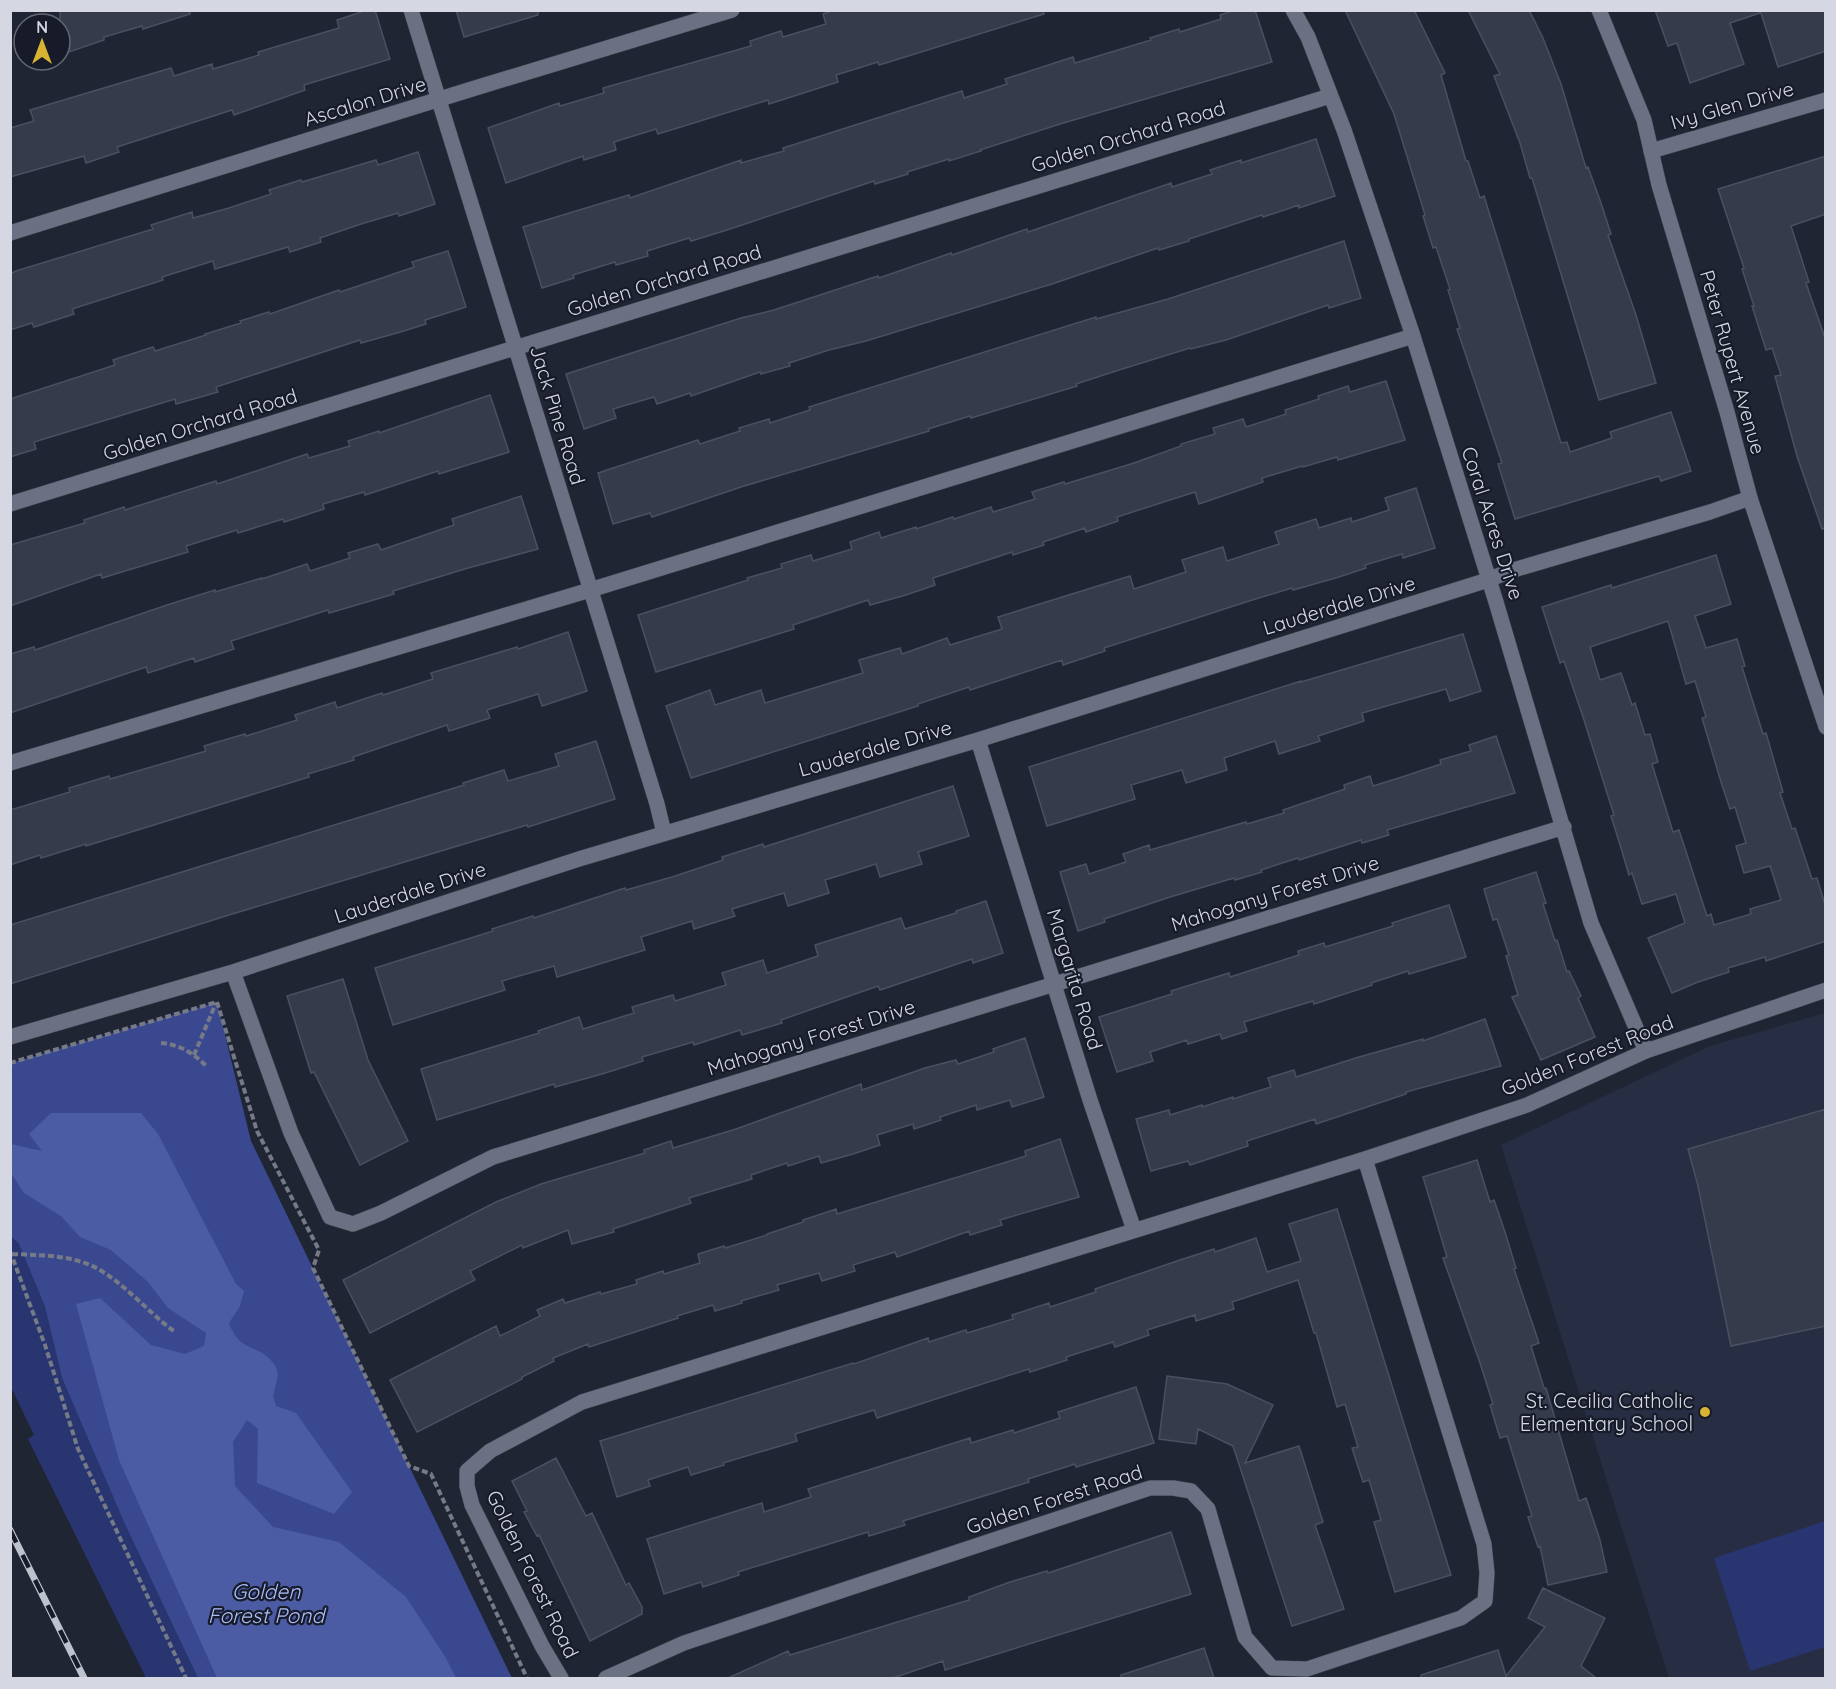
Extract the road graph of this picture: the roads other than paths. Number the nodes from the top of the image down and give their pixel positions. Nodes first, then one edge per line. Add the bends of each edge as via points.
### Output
1 (411, 10) edge
2 (732, 10) edge
3 (1293, 10) edge
4 (1599, 10) edge
5 (1330, 96) junction
6 (440, 100) junction
7 (1826, 100) edge
8 (1651, 151) junction
9 (10, 233) edge
10 (1413, 336) junction
11 (514, 348) junction
12 (1750, 498) junction
13 (10, 504) edge
14 (1488, 580) junction
15 (590, 590) junction
16 (1826, 727) edge
17 (978, 740) junction
18 (10, 763) edge
19 (1564, 827) junction
20 (664, 832) junction
21 (233, 972) junction
22 (1054, 983) junction
23 (1826, 990) edge
24 (10, 1037) edge
25 (1646, 1051) junction
26 (1365, 1159) junction
27 (1134, 1230) junction
28 (561, 1678) edge
29 (606, 1678) edge

1 - 6 street, Jack Pine Road
2 - 6 street, Ascalon Drive
3 - 5 street, Coral Acres Drive
4 - 8 street, Peter Rupert Avenue via 1644,120
5 - 10 street, Coral Acres Drive
5 - 11 street, Golden Orchard Road
6 - 9 street, Ascalon Drive
6 - 11 street, Jack Pine Road
7 - 8 street, Ivy Glen Drive
8 - 12 street, Peter Rupert Avenue
10 - 14 street, Coral Acres Drive
10 - 15 street
11 - 13 street, Golden Orchard Road
11 - 15 street, Jack Pine Road
12 - 14 street, Lauderdale Drive
12 - 16 street, Peter Rupert Avenue
14 - 17 street, Lauderdale Drive
14 - 19 street, Coral Acres Drive
15 - 18 street
15 - 20 street, Jack Pine Road
17 - 20 street, Lauderdale Drive
17 - 22 street, Margarita Road
19 - 22 street, Mahogany Forest Drive
19 - 25 street, Coral Acres Drive via 1591,922
20 - 21 street, Lauderdale Drive
21 - 22 street, Mahogany Forest Drive via 291,1133 330,1217 353,1224 493,1157
21 - 24 street, Lauderdale Drive
22 - 27 street, Margarita Road
23 - 25 street, Golden Forest Road
25 - 26 street, Golden Forest Road via 1527,1105
26 - 27 street, Golden Forest Road
26 - 29 street, Golden Forest Road via 1484,1544 1485,1601 1461,1618 1307,1669 1272,1668 1245,1637 1208,1509 1191,1491 1150,1488 684,1643
27 - 28 street, Golden Forest Road via 582,1402 490,1451 467,1471 466,1486 472,1505

